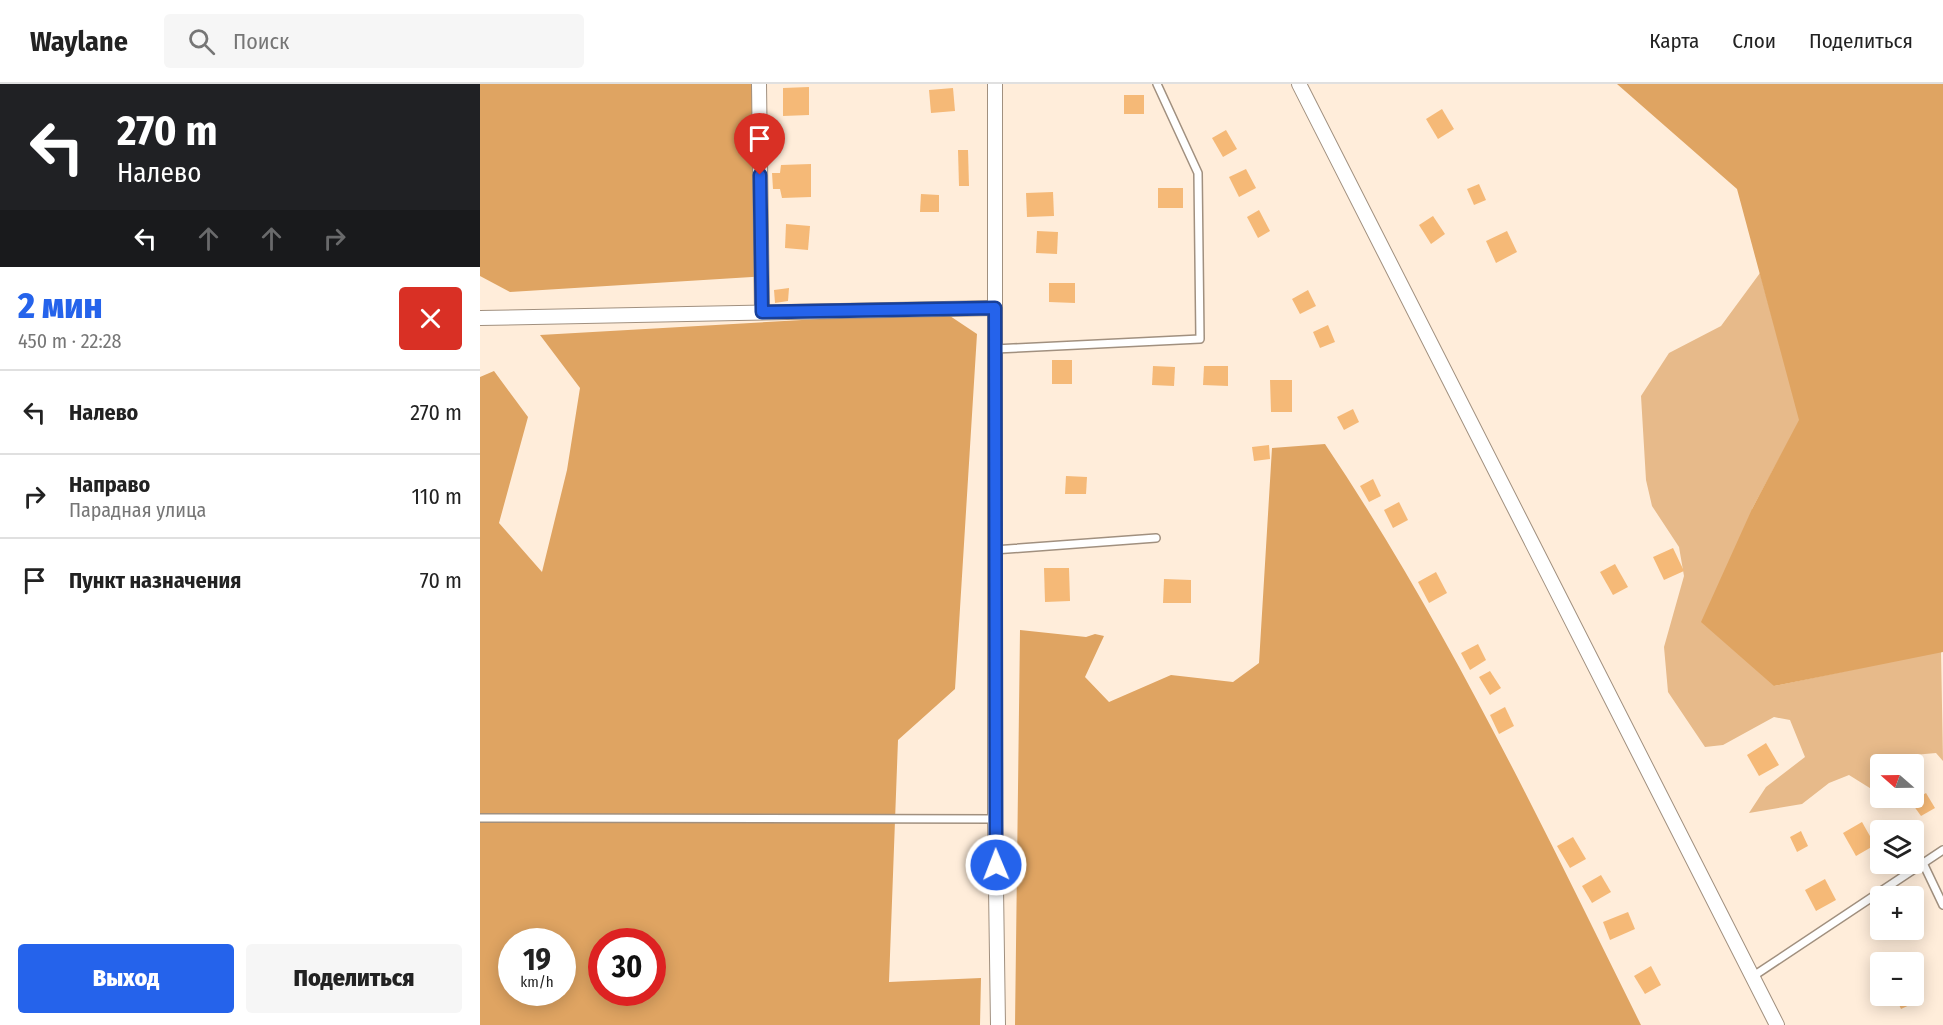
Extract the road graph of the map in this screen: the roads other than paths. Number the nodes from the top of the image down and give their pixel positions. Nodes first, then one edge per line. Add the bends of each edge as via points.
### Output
1 (759, 84) edge
2 (995, 84) edge
3 (1157, 84) edge
4 (1299, 84) edge
5 (995, 308) junction
6 (762, 312) junction
7 (480, 318) edge
8 (995, 349) junction
9 (1156, 538) dead end
10 (994, 550) junction
11 (480, 818) edge
12 (995, 819) junction
13 (1943, 850) edge
14 (1924, 862) edge
15 (1924, 865) edge
16 (1906, 874) edge
17 (1943, 905) edge
18 (1752, 977) junction
19 (998, 1025) edge
20 (1777, 1025) edge

1 - 6 street
2 - 5 street
3 - 8 lane via 1198,173 1200,339
4 - 18 street
5 - 6 street
5 - 8 street
6 - 7 street
8 - 10 street
9 - 10 lane
10 - 12 street
11 - 12 lane
12 - 19 street
13 - 14 lane
15 - 17 lane
16 - 18 lane
18 - 20 street

